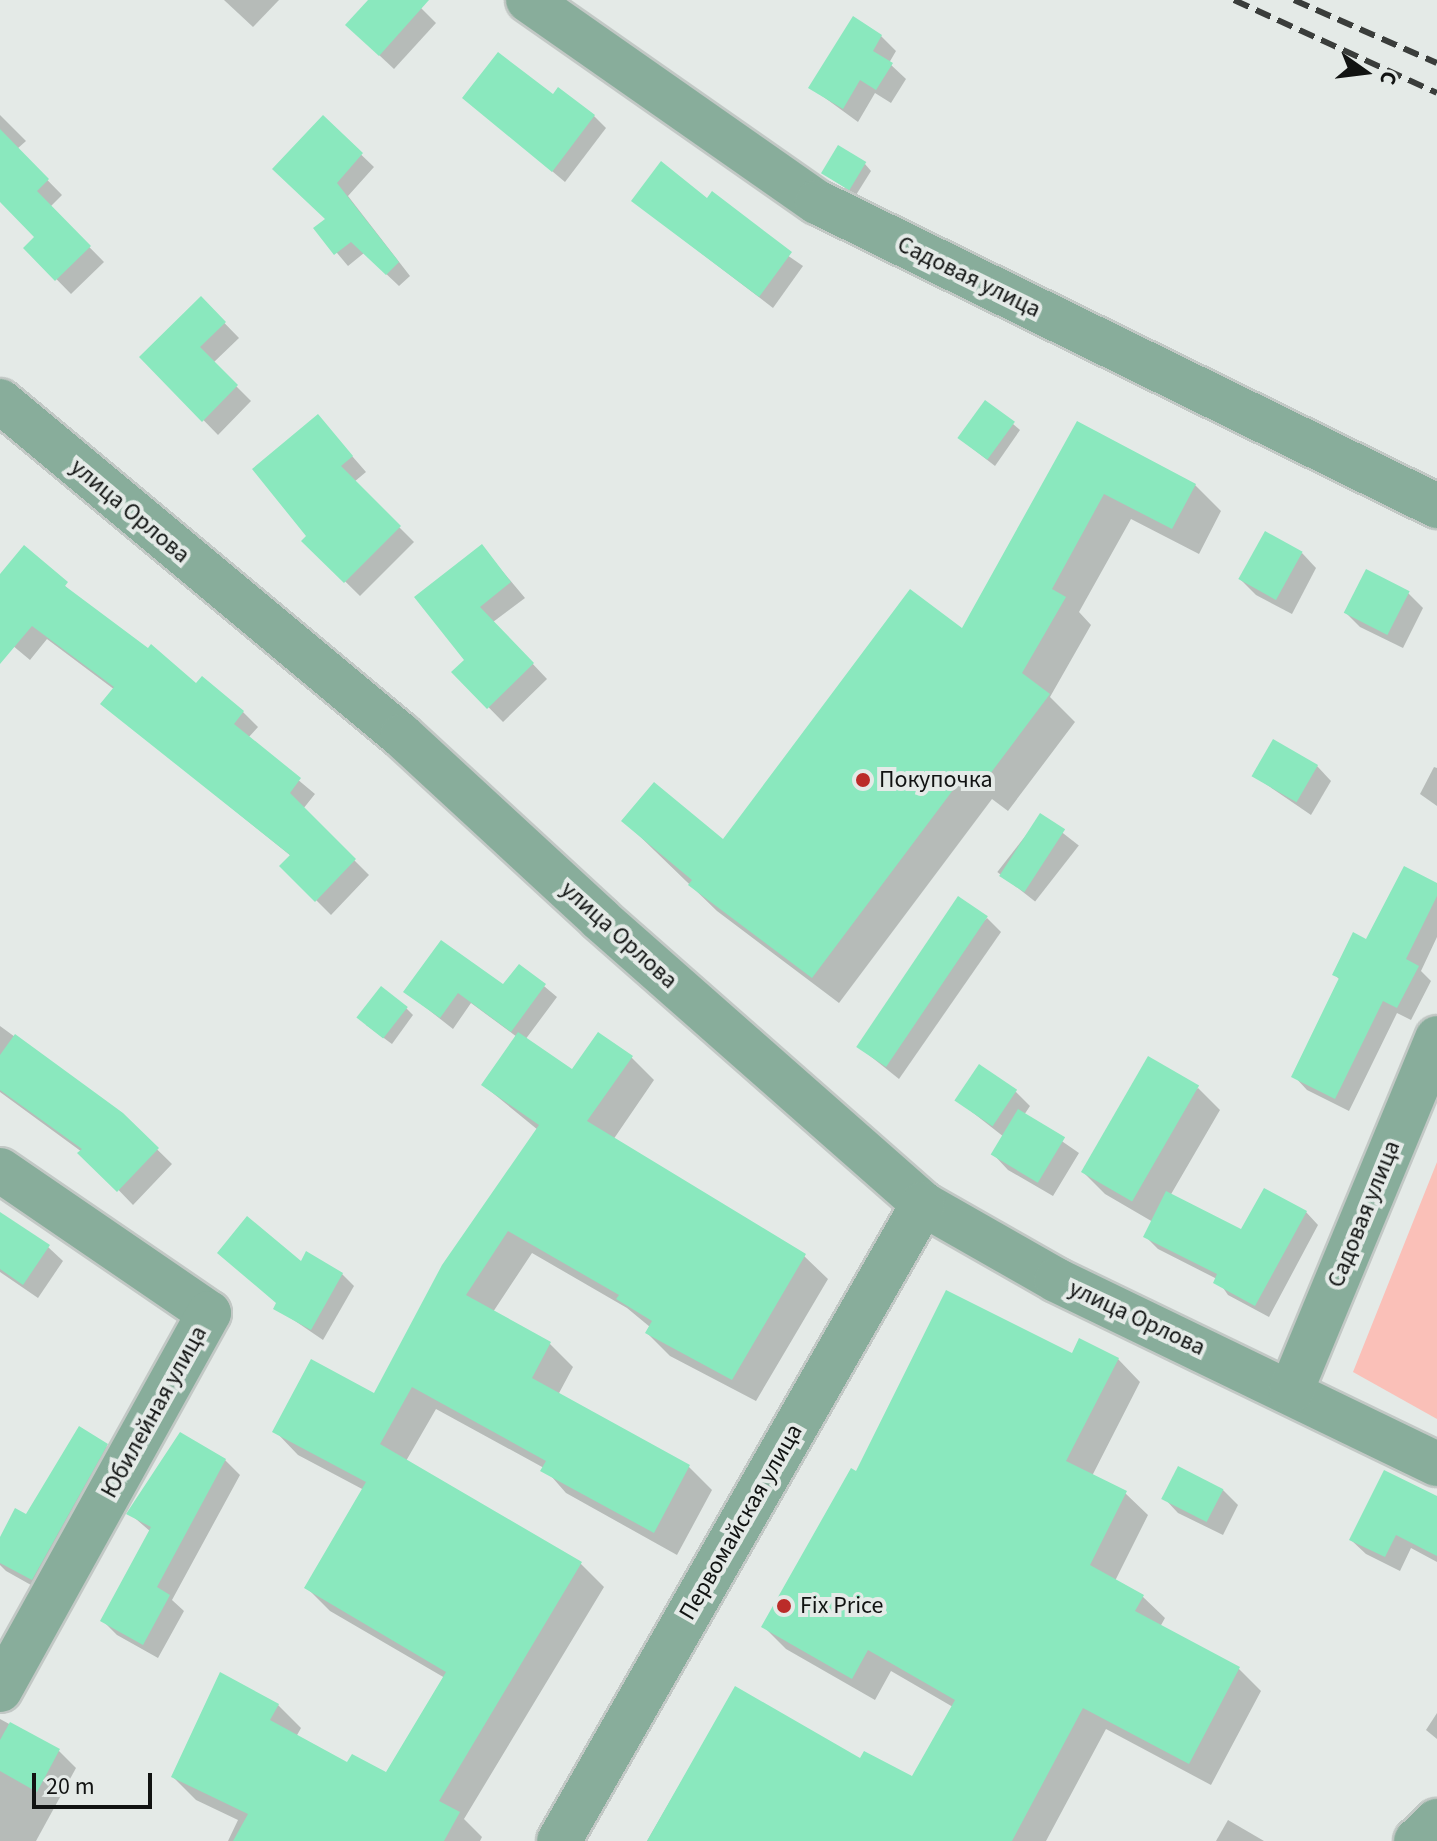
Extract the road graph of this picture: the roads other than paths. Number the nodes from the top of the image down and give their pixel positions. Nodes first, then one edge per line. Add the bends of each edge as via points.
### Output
1 (528, 0) edge
2 (0, 401) edge
3 (1437, 506) edge
4 (1437, 1038) edge
5 (0, 1170) edge
6 (923, 1204) junction
7 (1291, 1391) junction
8 (1437, 1464) edge
9 (0, 1690) edge
10 (1437, 1821) edge
11 (559, 1841) edge
12 (1416, 1841) edge

1 - 3 street, Садовая улица via 817,202
2 - 6 street, улица Орлова via 402,736
4 - 7 street, Садовая улица
5 - 9 street, Юбилейная улица via 209,1313
6 - 7 street, улица Орлова via 1056,1280
6 - 11 street, Первомайская улица
7 - 8 street, улица Орлова
10 - 12 street

